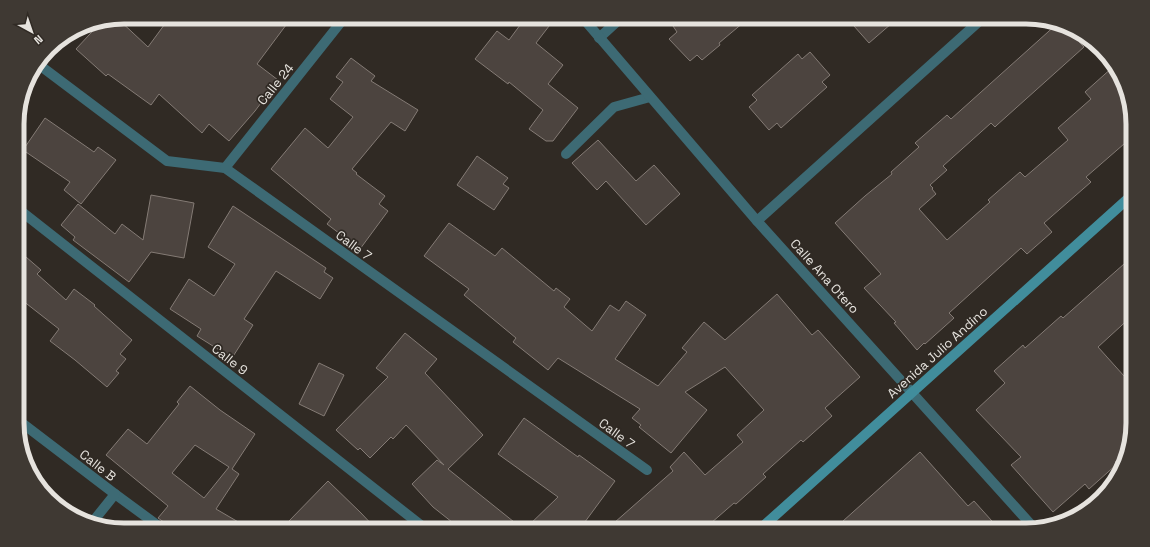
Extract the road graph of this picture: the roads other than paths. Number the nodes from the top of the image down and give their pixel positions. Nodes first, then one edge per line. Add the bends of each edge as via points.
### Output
1 (339, 24) edge
2 (588, 24) edge
3 (614, 24) edge
4 (976, 24) edge
5 (599, 38) junction
6 (42, 67) edge
7 (650, 97) junction
8 (566, 154) dead end
9 (225, 168) junction
10 (1126, 200) edge
11 (24, 213) edge
12 (757, 221) junction
13 (912, 392) junction
14 (24, 425) edge
15 (647, 470) dead end
16 (115, 494) junction
17 (96, 519) edge
18 (154, 523) edge
19 (419, 523) edge
20 (767, 523) edge
21 (1031, 523) edge

1 - 9 street, Calle 24
2 - 5 street, Calle Ana Otero
3 - 5 street
4 - 12 street
5 - 7 street, Calle Ana Otero
6 - 9 street, Calle 7 via 167,161
7 - 8 street via 614,107
7 - 12 street, Calle Ana Otero
9 - 15 street, Calle 7
10 - 13 street, Avenida Julio Andino
11 - 19 street, Calle 9
12 - 13 street, Calle Ana Otero
13 - 20 street, Avenida Julio Andino
13 - 21 street, Calle Ana Otero
14 - 16 street, Calle B
16 - 17 street
16 - 18 street, Calle B

